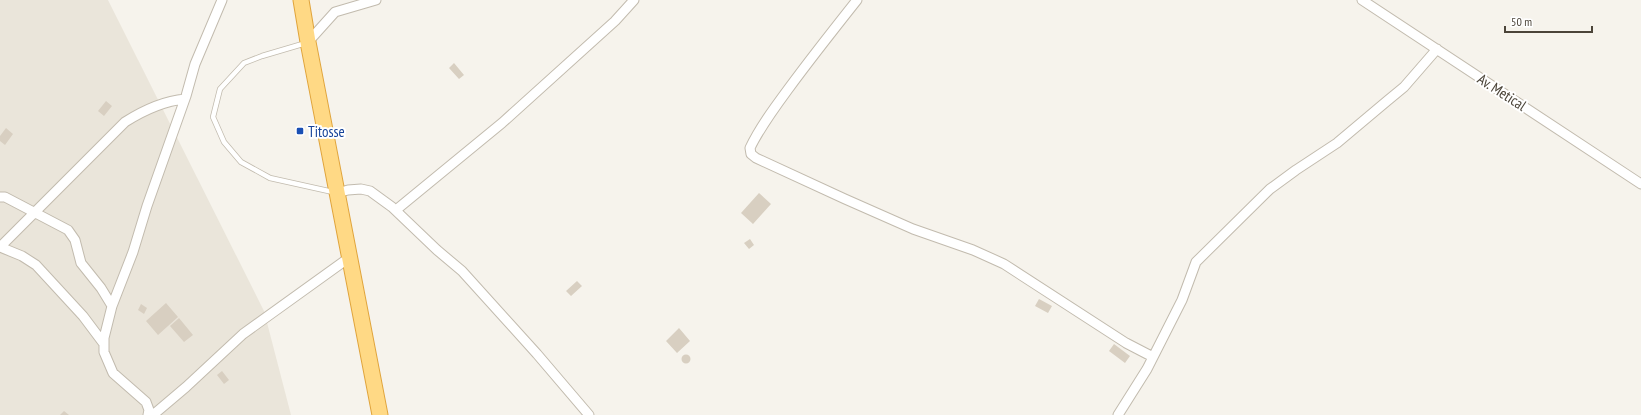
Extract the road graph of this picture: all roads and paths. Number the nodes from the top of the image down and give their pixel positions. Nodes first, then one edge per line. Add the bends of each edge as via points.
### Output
1 (222, 0) edge
2 (301, 0) edge
3 (376, 0) edge
4 (634, 0) edge
5 (857, 0) edge
6 (1362, 0) edge
7 (308, 42) junction
8 (1437, 49) junction
9 (185, 98) junction
10 (1641, 184) edge
11 (337, 193) junction
12 (0, 196) edge
13 (396, 210) junction
14 (35, 214) junction
15 (0, 247) edge
16 (350, 257) junction
17 (112, 306) junction
18 (104, 344) junction
19 (1153, 357) junction
20 (148, 415) edge
21 (153, 415) edge
22 (380, 415) edge
23 (589, 415) edge
24 (1118, 415) edge

1 - 9 street via 195,64
2 - 7 highway
3 - 7 street via 335,12
4 - 13 street via 615,21 502,123
5 - 19 street via 776,106 754,139 750,148 751,154 790,175 913,229 1004,264 1126,343
6 - 8 street, Av. Metical
7 - 11 highway
7 - 11 lane via 244,63 220,89 213,117 224,142 241,162 270,178
8 - 10 street, Av. Metical
8 - 19 street via 1404,87 1337,143 1270,190 1196,262 1182,300
9 - 14 street via 148,109 125,122
9 - 17 street
11 - 13 street via 362,189 370,191
11 - 16 highway
12 - 14 street
13 - 23 street via 462,271
14 - 15 street
14 - 17 street via 73,235 81,263
15 - 18 street via 36,265 83,316
16 - 21 street via 243,334
16 - 22 highway
17 - 18 street
18 - 20 street via 104,352 113,373 146,402
19 - 24 street

